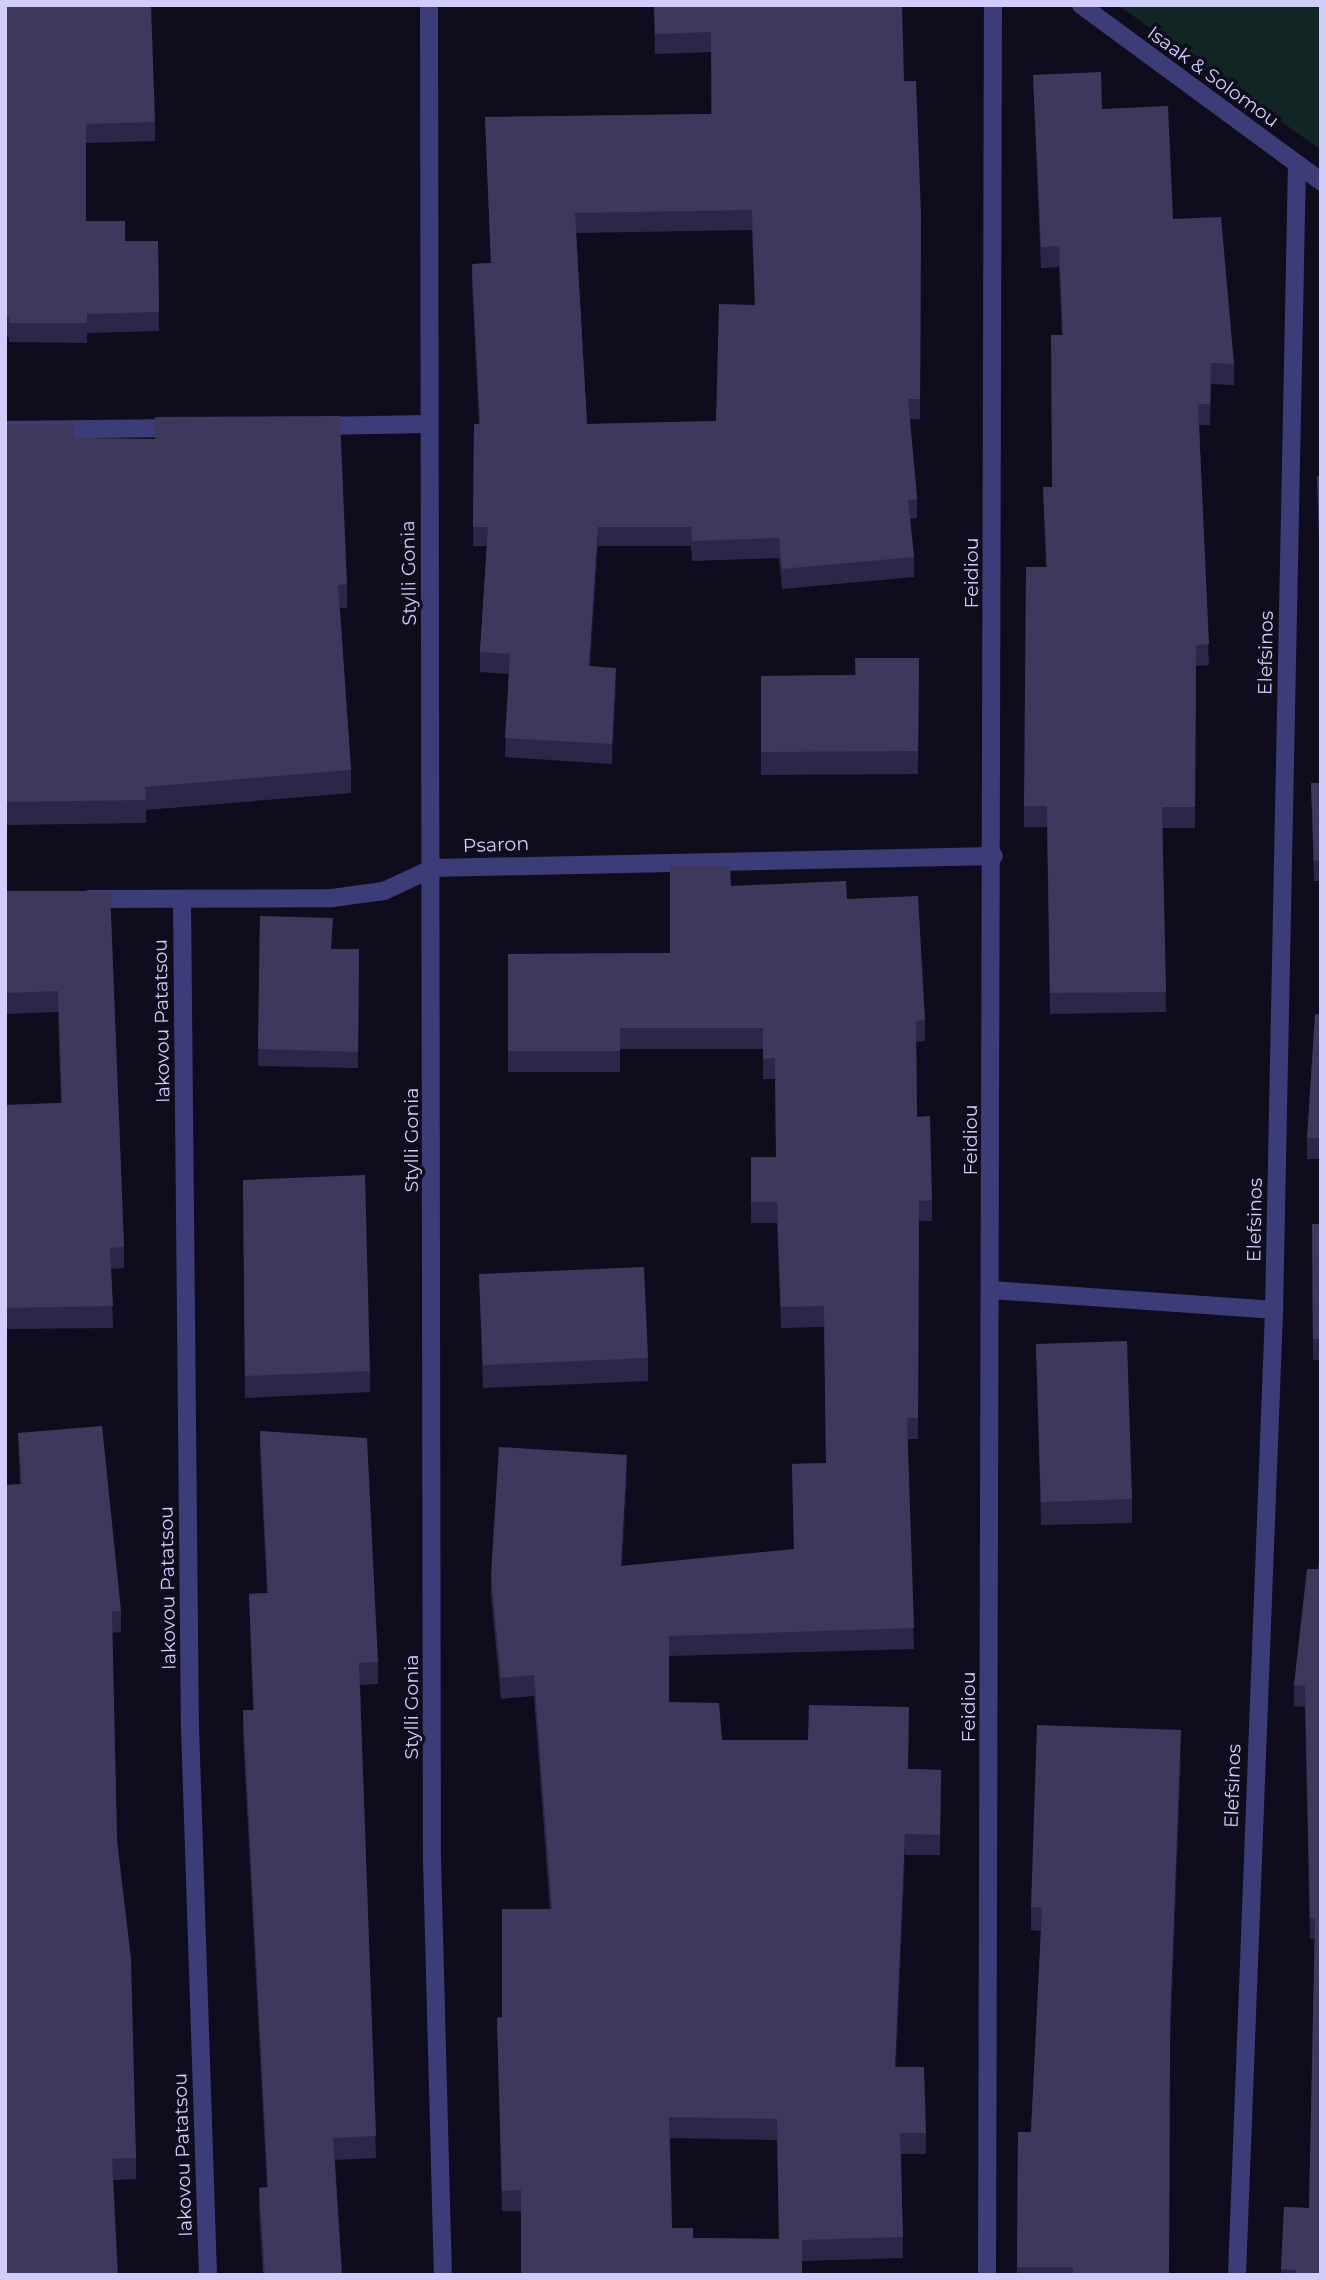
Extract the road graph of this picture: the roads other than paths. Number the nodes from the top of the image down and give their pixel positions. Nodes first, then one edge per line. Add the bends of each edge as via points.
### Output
1 (429, 5) edge
2 (993, 5) edge
3 (1081, 5) edge
4 (1297, 165) junction
5 (1321, 181) edge
6 (428, 424) junction
7 (292, 426) edge
8 (196, 427) edge
9 (5, 430) edge
10 (993, 856) junction
11 (433, 868) junction
12 (73, 899) edge
13 (182, 901) junction
14 (991, 1290) junction
15 (1274, 1310) junction
16 (208, 2275) edge
17 (443, 2275) edge
18 (987, 2275) edge
19 (1237, 2275) edge

1 - 6 street, Stylli Gonia
2 - 10 street, Feidiou
3 - 4 street, Isaak & Solomou
4 - 5 street, Isaak & Solomou
4 - 15 street, Elefsinos
6 - 7 street
6 - 11 street, Stylli Gonia
8 - 9 street
10 - 11 street, Psaron
10 - 14 street, Feidiou
11 - 13 street, Psaron via 384,891 332,898
11 - 17 street, Stylli Gonia via 432,1859
12 - 13 street, Psaron
13 - 16 street, Iakovou Patatsou via 190,1727
14 - 15 street
14 - 18 street, Feidiou
15 - 19 street, Elefsinos

